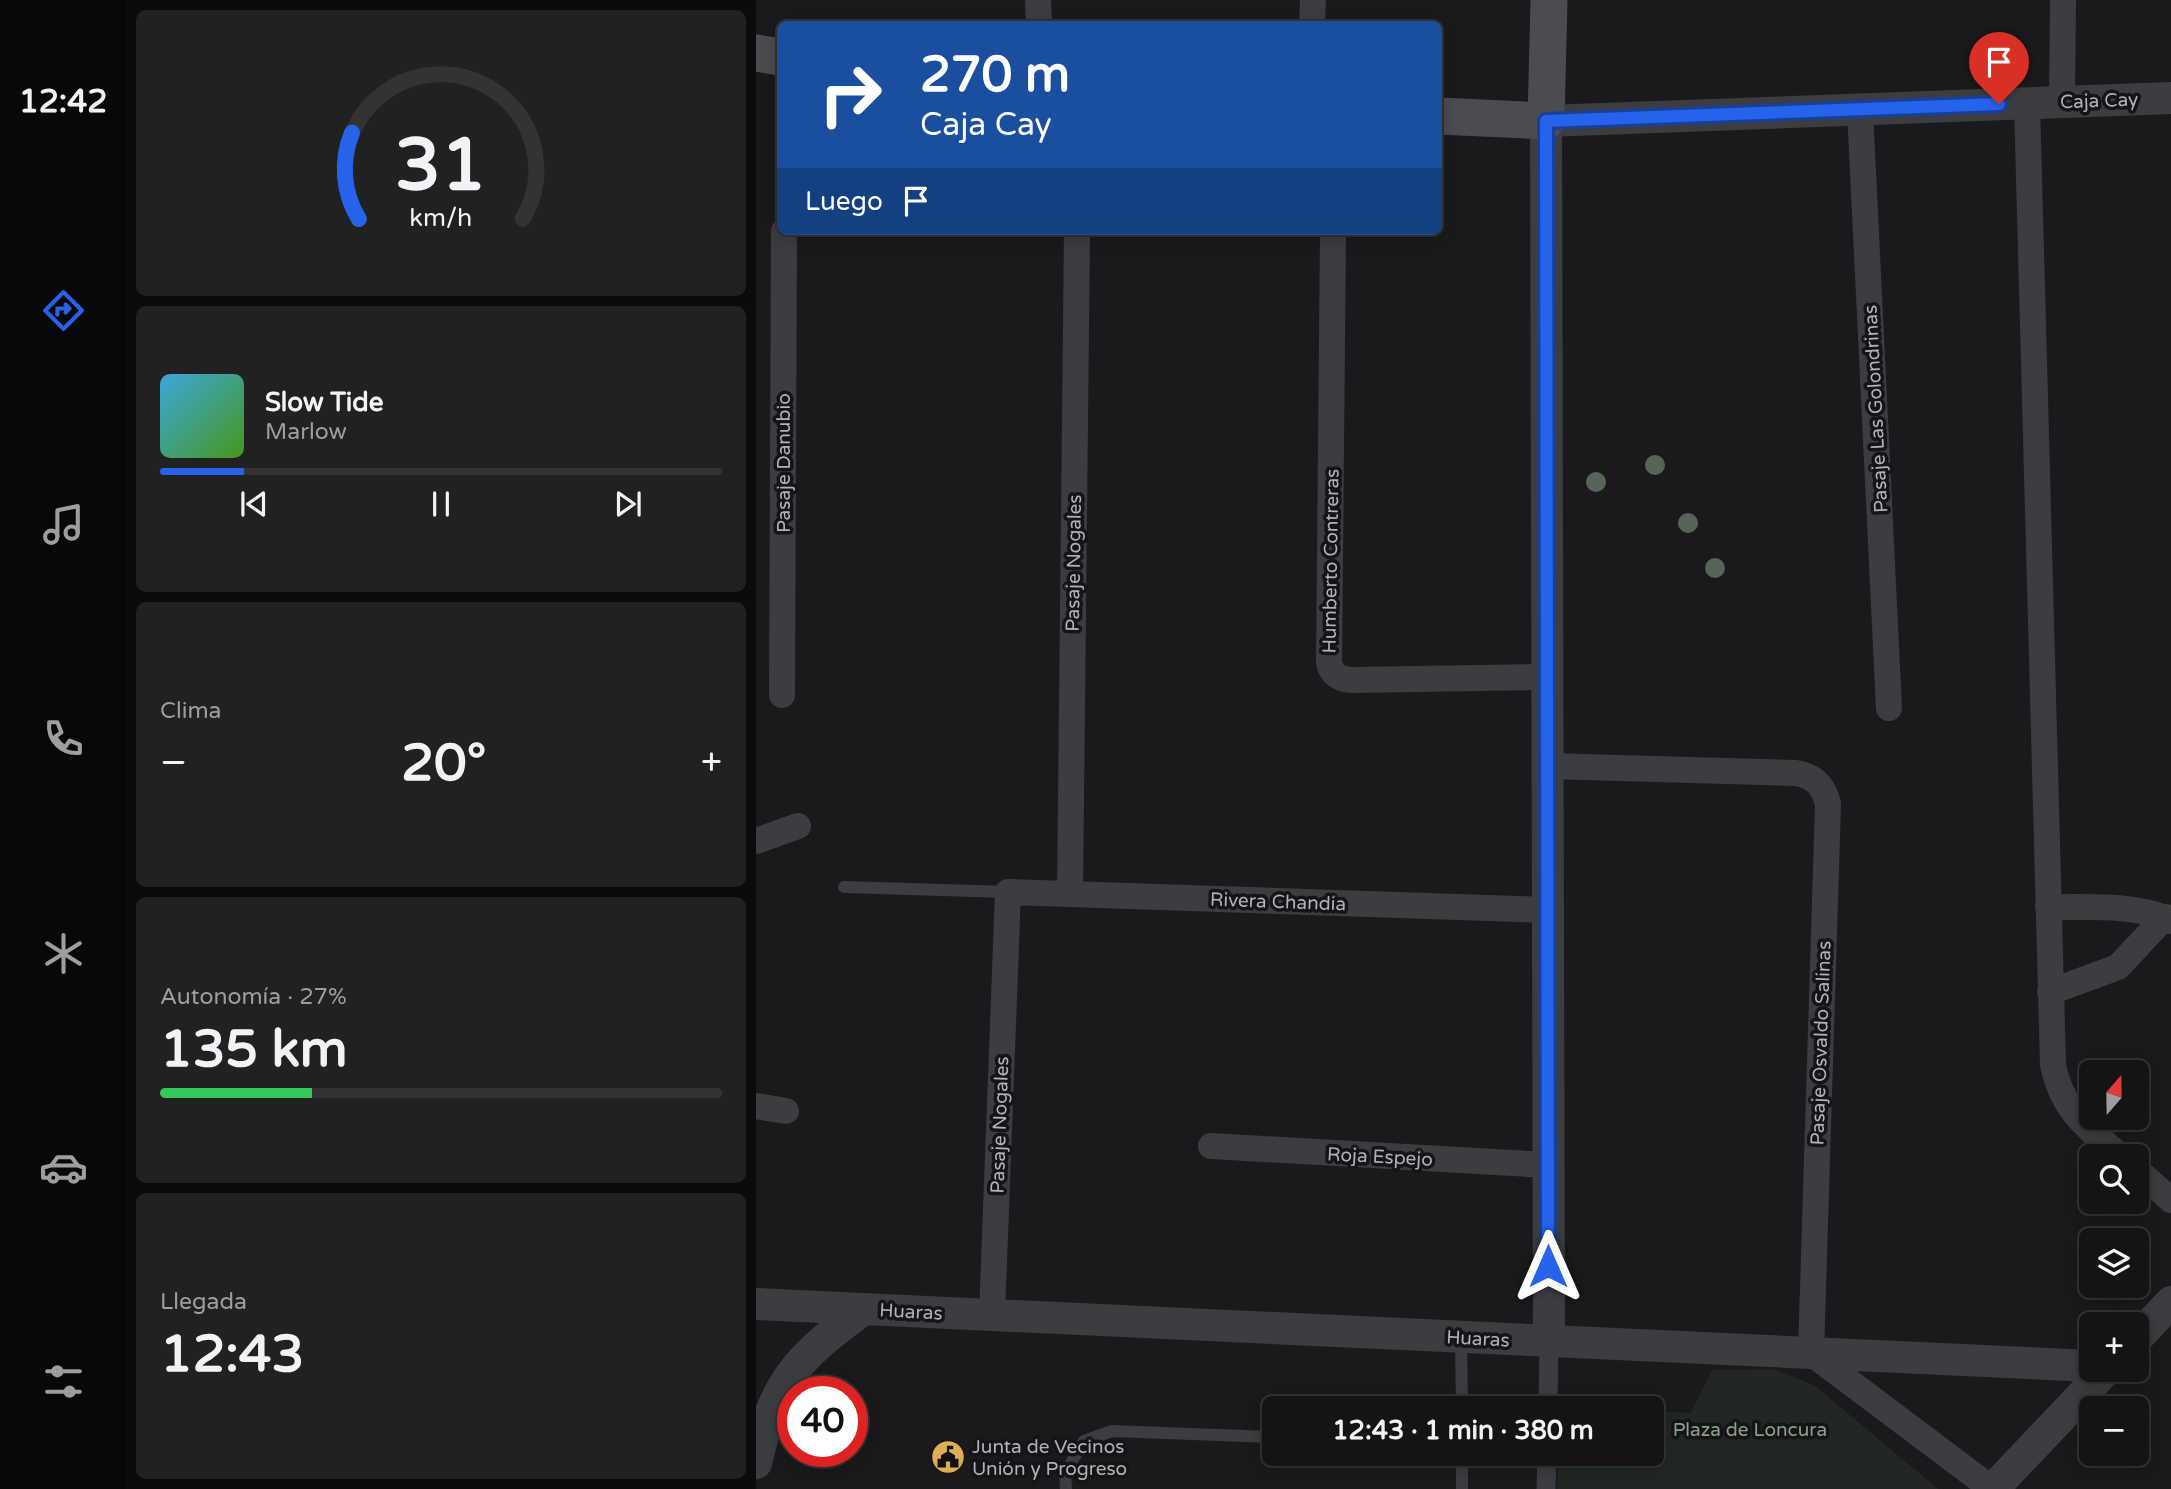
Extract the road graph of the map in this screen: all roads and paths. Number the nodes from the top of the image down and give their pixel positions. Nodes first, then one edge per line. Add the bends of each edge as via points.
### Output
1 (1038, 0) edge
2 (1313, 0) edge
3 (1549, 0) edge
4 (2063, 0) edge
5 (1039, 21) edge
6 (1312, 21) edge
7 (756, 53) edge
8 (777, 56) edge
9 (2171, 98) edge
10 (2062, 102) junction
11 (2027, 103) junction
12 (1860, 110) junction
13 (1442, 116) edge
14 (1546, 121) junction
15 (784, 235) edge
16 (1077, 235) edge
17 (1333, 235) edge
18 (1548, 677) junction
19 (782, 695) dead end
20 (1889, 708) dead end
21 (1548, 766) junction
22 (798, 826) dead end
23 (756, 841) edge
24 (844, 887) dead end
25 (1008, 892) junction
26 (1070, 894) junction
27 (2048, 907) junction
28 (1548, 910) junction
29 (2168, 919) edge
30 (2050, 992) junction
31 (756, 1106) edge
32 (786, 1111) dead end
33 (2106, 1144) edge
34 (1212, 1146) dead end
35 (1548, 1165) junction
36 (2149, 1181) edge
37 (2171, 1200) edge
38 (2171, 1302) edge
39 (756, 1304) edge
40 (864, 1309) junction
41 (992, 1315) junction
42 (2149, 1325) edge
43 (1461, 1337) junction
44 (1549, 1341) junction
45 (1811, 1353) junction
46 (2079, 1365) edge
47 (2095, 1382) edge
48 (1462, 1396) edge
49 (1548, 1396) edge
50 (1262, 1437) edge
51 (756, 1463) edge
52 (1462, 1466) edge
53 (1547, 1466) edge
54 (1066, 1489) edge
55 (1462, 1489) edge
56 (1546, 1489) edge
57 (1992, 1489) edge

1 - 5 street
2 - 6 street
3 - 14 main road
4 - 10 street
7 - 8 main road
9 - 10 street, Caja Cay
10 - 11 street, Caja Cay
11 - 12 street, Caja Cay
11 - 27 street
12 - 14 street, Caja Cay
12 - 20 street, Pasaje Las Golondrinas
13 - 14 main road, Caja Cay
14 - 18 street
15 - 19 street, Pasaje Danubio
16 - 26 street, Pasaje Nogales
17 - 18 street, Humberto Contreras via 1330,669 1339,678 1352,680
18 - 21 street
21 - 28 street
21 - 45 street, Pasaje Osvaldo Salinas via 1796,773 1814,780 1826,795
22 - 23 street
24 - 25 lane
25 - 26 street, Rivera Chandia
25 - 41 street, Pasaje Nogales
26 - 28 street, Rivera Chandia
27 - 29 street via 2132,909
27 - 30 street
28 - 35 street
29 - 30 street via 2118,967
30 - 33 street via 2053,1065 2062,1096 2079,1120
31 - 32 street
34 - 35 street, Roja Espejo
35 - 44 street
36 - 37 street
38 - 42 street
39 - 40 street, Huaras
40 - 41 street, Huaras
40 - 51 street, Huaras via 812,1349 785,1381 773,1403
41 - 43 street, Huaras
43 - 44 street, Huaras
43 - 48 lane
44 - 45 street, Huaras
44 - 49 street
45 - 46 street, Huaras
45 - 57 street
47 - 57 street
50 - 54 lane via 1112,1432 1084,1441 1065,1473
52 - 55 lane
53 - 56 street

